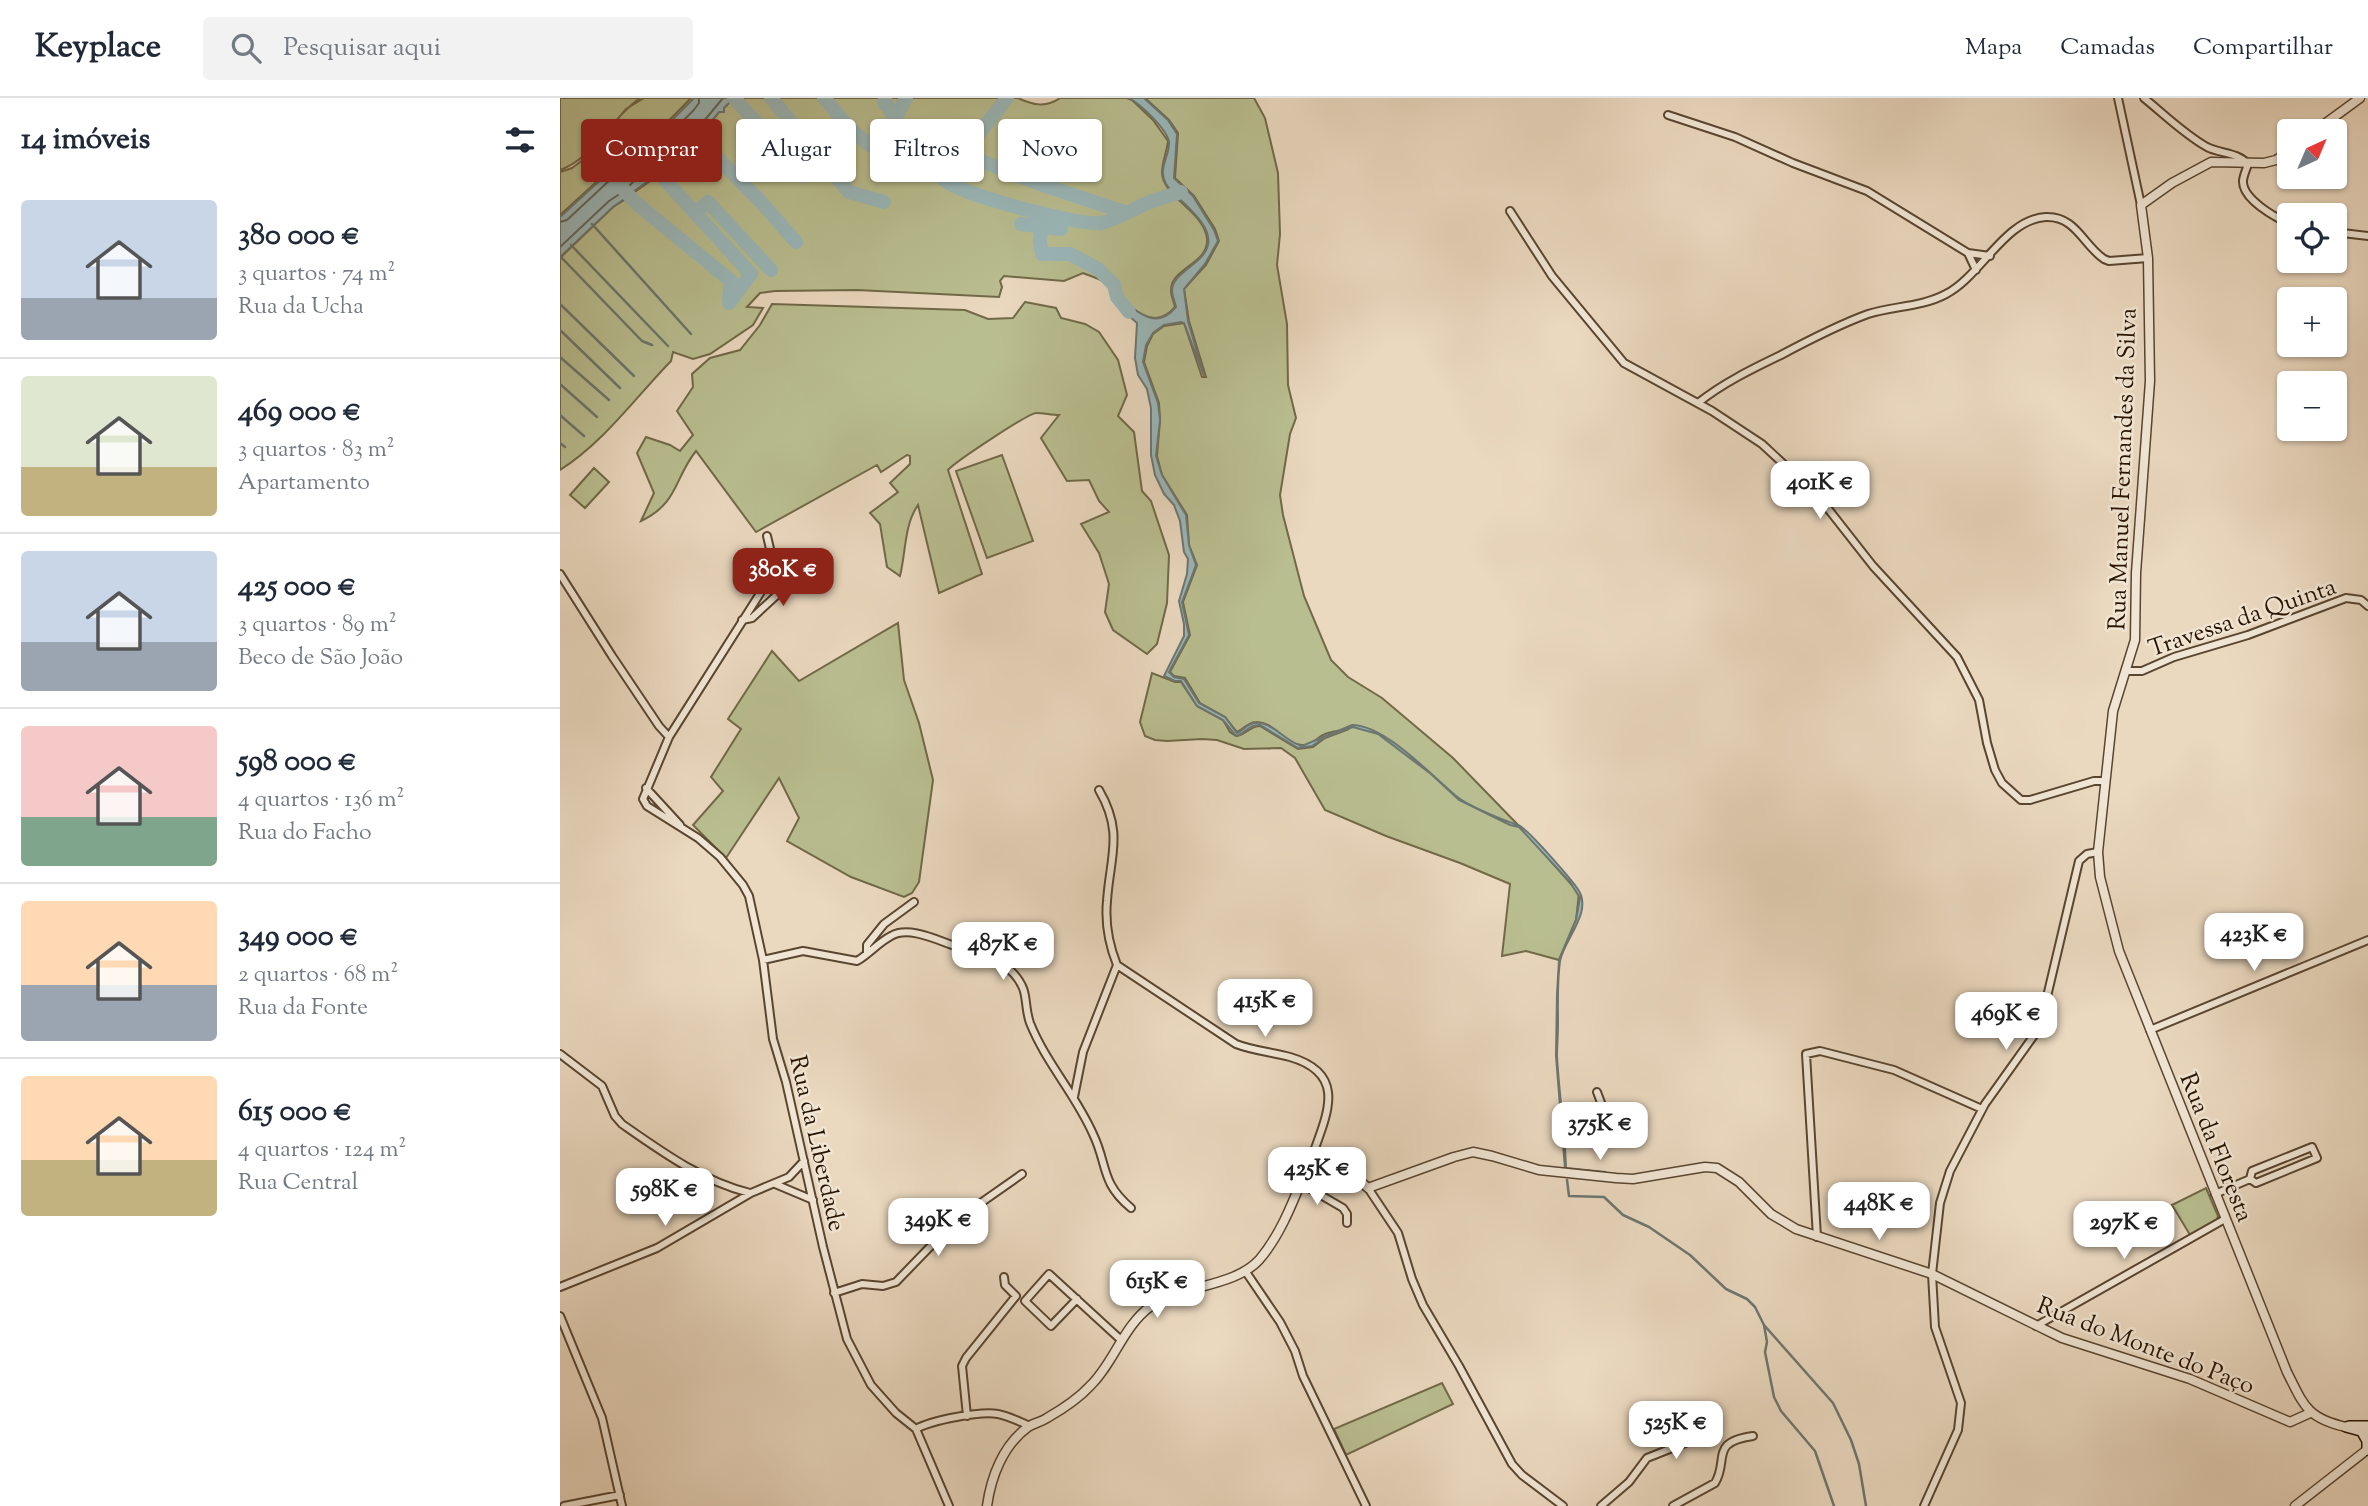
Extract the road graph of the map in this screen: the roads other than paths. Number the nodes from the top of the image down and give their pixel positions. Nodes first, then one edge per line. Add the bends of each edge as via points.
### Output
1 (2118, 98) edge
2 (2144, 98) edge
3 (2361, 98) edge
4 (1668, 115) dead end
5 (2332, 119) edge
6 (2277, 159) edge
7 (2248, 164) junction
8 (2141, 205) junction
9 (1510, 212) dead end
10 (2277, 217) edge
11 (2347, 234) edge
12 (2368, 236) edge
13 (1968, 253) junction
14 (1990, 256) junction
15 (2148, 258) junction
16 (1976, 270) junction
17 (1698, 403) junction
18 (766, 536) dead end
19 (560, 574) edge
20 (771, 576) junction
21 (2368, 606) edge
22 (742, 620) junction
23 (2126, 671) junction
24 (669, 737) junction
25 (2105, 781) junction
26 (646, 788) junction
27 (1099, 790) dead end
28 (681, 826) junction
29 (2098, 852) junction
30 (914, 902) dead end
31 (2368, 940) edge
32 (867, 954) junction
33 (763, 960) junction
34 (1117, 965) junction
35 (2150, 1030) junction
36 (560, 1054) edge
37 (1597, 1092) dead end
38 (1074, 1097) junction
39 (1603, 1108) dead end
40 (1982, 1109) junction
41 (1314, 1151) junction
42 (804, 1161) junction
43 (1022, 1174) dead end
44 (2250, 1179) junction
45 (1300, 1183) junction
46 (775, 1184) junction
47 (1368, 1188) junction
48 (751, 1193) junction
49 (2215, 1194) junction
50 (813, 1200) junction
51 (1130, 1208) dead end
52 (2225, 1219) junction
53 (1347, 1223) dead end
54 (1817, 1237) junction
55 (1246, 1272) junction
56 (1932, 1274) junction
57 (1004, 1277) dead end
58 (560, 1287) edge
59 (834, 1293) junction
60 (1016, 1296) junction
61 (1077, 1299) junction
62 (1025, 1301) junction
63 (560, 1316) edge
64 (2036, 1326) junction
65 (1121, 1340) junction
66 (2310, 1413) junction
67 (967, 1416) junction
68 (1030, 1426) junction
69 (2346, 1427) joint
70 (916, 1429) junction
71 (2366, 1429) edge
72 (1753, 1436) dead end
73 (1695, 1439) dead end
74 (2367, 1450) edge
75 (620, 1495) junction
76 (564, 1506) edge
77 (622, 1506) edge
78 (949, 1506) edge
79 (986, 1506) edge
80 (1366, 1506) edge
81 (1563, 1506) edge
82 (1601, 1506) edge
83 (1673, 1506) edge
84 (1924, 1506) edge
85 (2295, 1506) edge

1 - 8 street
2 - 7 street via 2210,149 2242,157
3 - 5 street
4 - 13 street via 1867,191
6 - 7 street
7 - 8 street via 2211,162
7 - 10 street via 2242,182 2246,191
8 - 15 street, Rua Manuel Fernandes da Silva
9 - 17 street via 1552,276 1624,363
11 - 12 street
13 - 14 street
13 - 16 street
14 - 15 street via 2025,223 2049,217 2071,225 2104,259
14 - 16 street
15 - 23 street, Rua Manuel Fernandes da Silva via 2148,408 2135,640
16 - 17 street via 1949,293 1869,314 1828,331 1717,387
17 - 25 street via 1762,444 1818,496 1873,566 1957,657 1979,700 1995,769 2011,792 2030,800
18 - 20 street via 774,566
19 - 24 street
20 - 22 street
20 - 22 street via 779,593 752,618
21 - 23 street, Travessa da Quinta via 2346,598 2142,671
22 - 24 street
23 - 25 street, Rua Manuel Fernandes da Silva via 2113,711
24 - 26 street
25 - 29 street, Rua Manuel Fernandes da Silva
26 - 28 street, Rua da Liberdade
26 - 28 street, Rua da Liberdade via 644,803
27 - 34 street via 1110,808 1115,835 1107,904
28 - 33 street, Rua da Liberdade via 720,857 743,885
29 - 35 street, Rua da Floresta via 2119,951
29 - 40 street via 2079,861 2035,1034
30 - 32 street via 884,924 867,945
31 - 35 street
32 - 33 street via 848,961 803,951
32 - 38 street via 899,932 992,957 1024,986 1029,1020
33 - 42 street, Rua da Liberdade via 773,1039
34 - 38 street via 1083,1052
34 - 41 street via 1236,1044 1310,1065 1328,1084 1329,1097
35 - 49 street, Rua da Floresta
36 - 48 street via 602,1086 622,1124 679,1164
37 - 39 street
38 - 51 street via 1095,1136 1105,1177
40 - 54 street via 1895,1070 1820,1051 1806,1054
40 - 56 street via 1940,1203
41 - 45 street
41 - 47 street via 1344,1167
42 - 46 street
42 - 50 street, Rua da Liberdade
43 - 59 street via 956,1221 895,1282 863,1284
44 - 44 street via 2256,1183 2317,1158 2312,1147 2252,1171
44 - 49 street
45 - 53 street via 1343,1208
45 - 55 street via 1289,1213
46 - 48 street
46 - 50 street
47 - 54 street, Rua do Monte do Paço via 1473,1152 1539,1170 1616,1178 1717,1168 1771,1214
47 - 81 street via 1398,1233 1423,1305 1512,1464
48 - 58 street via 657,1248
49 - 52 street, Rua da Floresta
50 - 59 street, Rua da Liberdade
52 - 64 street
52 - 66 street, Rua da Floresta via 2287,1372
54 - 56 street, Rua do Monte do Paço
55 - 65 street via 1152,1306
55 - 80 street via 1295,1351
56 - 64 street, Rua do Monte do Paço
56 - 84 street via 1935,1327 1961,1403 1958,1430
57 - 60 street
59 - 70 street, Rua da Liberdade via 847,1339 871,1385
60 - 62 street
60 - 67 street via 962,1366
61 - 62 street via 1051,1326
61 - 62 street via 1049,1274
61 - 65 street
63 - 75 street via 602,1418
64 - 66 street, Rua do Monte do Paço via 2190,1379 2290,1422
65 - 68 street via 1089,1388
66 - 69 street
67 - 68 street via 996,1414
67 - 70 street
68 - 79 street via 998,1463
69 - 71 main road
70 - 78 street, Rua da Liberdade
71 - 74 main road
72 - 83 street via 1724,1449 1715,1483
73 - 82 street via 1647,1458 1629,1482
74 - 85 street
75 - 76 street
75 - 77 street

